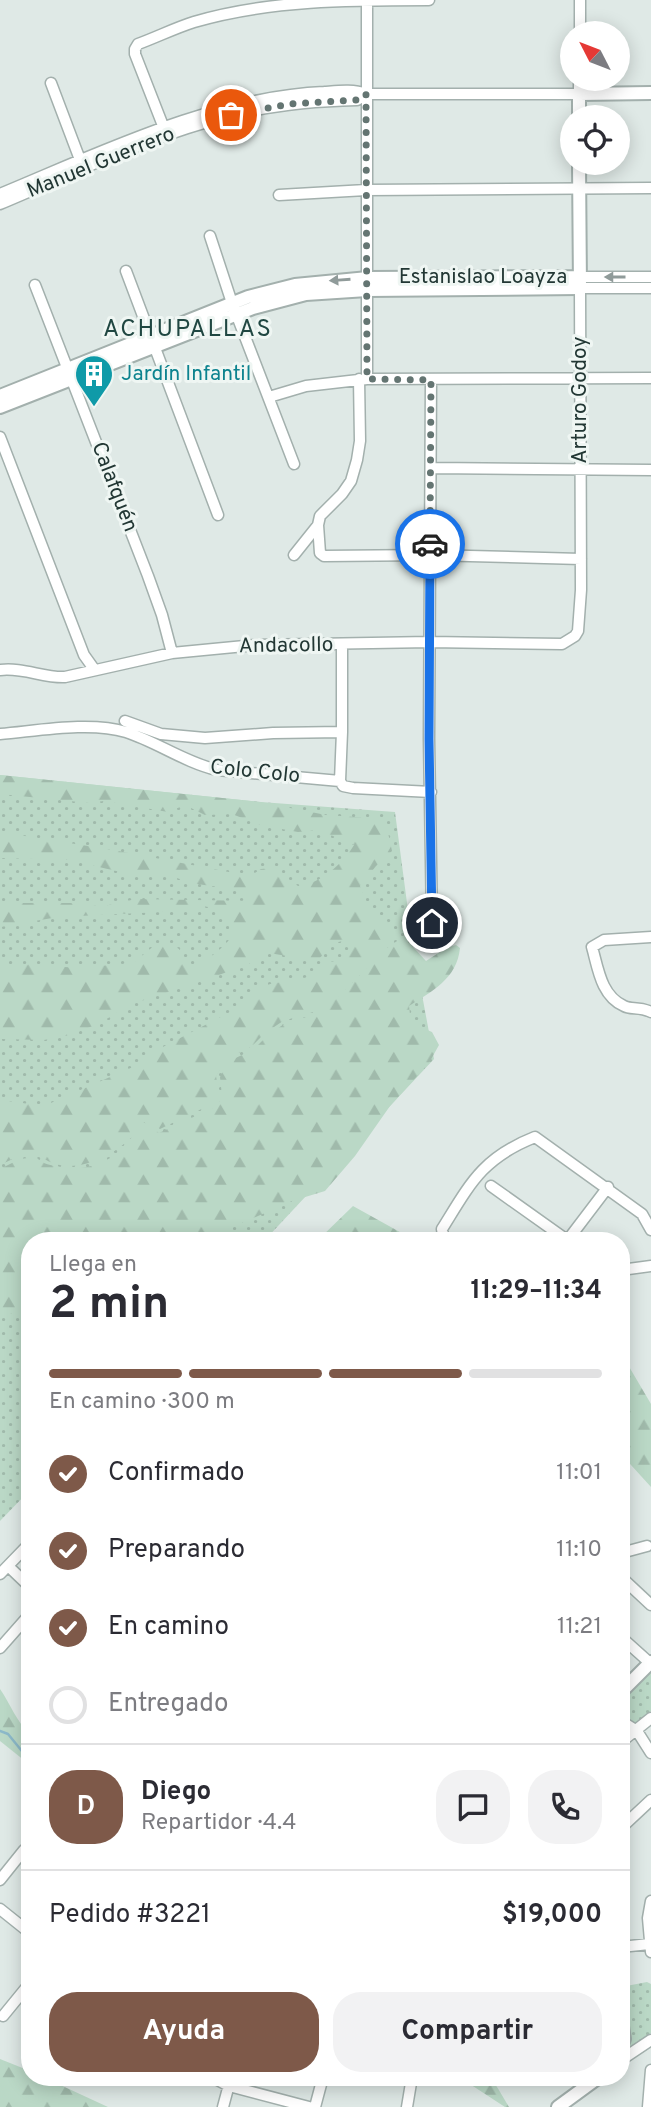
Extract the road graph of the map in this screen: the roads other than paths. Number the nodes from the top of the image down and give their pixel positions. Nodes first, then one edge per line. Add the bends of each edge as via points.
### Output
1 (367, 0) edge
2 (429, 0) edge
3 (580, 0) edge
4 (580, 21) edge
5 (51, 83) dead end
6 (651, 93) edge
7 (366, 94) junction
8 (579, 94) junction
9 (579, 105) edge
10 (165, 133) junction
11 (82, 164) junction
12 (579, 175) edge
13 (651, 188) edge
14 (579, 189) junction
15 (366, 190) junction
16 (279, 195) dead end
17 (0, 200) edge
18 (209, 236) dead end
19 (127, 271) dead end
20 (651, 277) edge
21 (580, 282) junction
22 (367, 284) junction
23 (35, 285) dead end
24 (651, 288) edge
25 (235, 308) junction
26 (152, 341) junction
27 (70, 374) junction
28 (581, 378) junction
29 (651, 378) edge
30 (363, 379) junction
31 (431, 380) junction
32 (0, 396) edge
33 (269, 397) junction
34 (0, 407) edge
35 (0, 437) edge
36 (294, 464) dead end
37 (432, 468) junction
38 (580, 469) junction
39 (651, 470) edge
40 (218, 515) dead end
41 (318, 523) junction
42 (294, 555) dead end
43 (429, 555) junction
44 (581, 559) junction
45 (575, 636) joint
46 (430, 642) junction
47 (342, 645) junction
48 (172, 653) junction
49 (94, 669) junction
50 (0, 670) edge
51 (125, 722) dead end
52 (342, 732) junction
53 (0, 734) edge
54 (340, 781) junction
55 (431, 792) junction
56 (432, 923) dead end
57 (651, 937) edge
58 (651, 1012) edge
59 (491, 1186) dead end
60 (608, 1187) junction
61 (651, 1230) edge
62 (442, 1232) edge
63 (555, 1232) edge
64 (574, 1232) edge
65 (651, 1266) edge
66 (630, 1269) edge
67 (647, 1546) dead end
68 (630, 1551) edge
69 (21, 1552) edge
70 (4, 1570) edge
71 (21, 1581) edge
72 (630, 1585) edge
73 (650, 1603) edge
74 (21, 1624) edge
75 (630, 1645) edge
76 (0, 1648) edge
77 (650, 1662) edge
78 (630, 1683) edge
79 (651, 1718) edge
80 (630, 1727) edge
81 (637, 1731) junction
82 (630, 1736) edge
83 (651, 1753) edge
84 (651, 1800) edge
85 (630, 1820) edge
86 (21, 1854) edge
87 (0, 1881) edge
88 (651, 1901) edge
89 (0, 1909) edge
90 (21, 1926) edge
91 (630, 1947) edge
92 (650, 1948) edge
93 (21, 1994) edge
94 (3, 2016) dead end
95 (651, 2039) edge
96 (630, 2054) edge
97 (651, 2070) edge
98 (229, 2086) edge
99 (243, 2086) edge
100 (321, 2086) edge
101 (410, 2086) edge
102 (589, 2086) edge
103 (223, 2107) edge
104 (309, 2107) edge
105 (315, 2107) edge
106 (407, 2107) edge
107 (558, 2107) edge
108 (648, 2107) edge

1 - 2 street
1 - 7 street
1 - 10 street via 289,3 240,11 194,22 138,44 135,49
3 - 4 street
5 - 11 street
6 - 8 street, Manuel Guerrero
7 - 8 street, Manuel Guerrero
7 - 10 street, Manuel Guerrero via 357,100 290,104 242,113
7 - 15 street
8 - 9 street
10 - 11 street, Manuel Guerrero
11 - 17 street, Manuel Guerrero
12 - 14 street, Arturo Godoy
13 - 14 street
14 - 15 street
14 - 21 street, Arturo Godoy
15 - 16 street
15 - 22 street
18 - 25 street
19 - 26 street
20 -> 21 street, Estanislao Loayza
21 - 22 street, Estanislao Loayza
21 - 24 street, Estanislao Loayza
21 - 28 street, Arturo Godoy
22 - 25 street, Estanislao Loayza
22 - 30 street
23 - 27 street, Calafquén
25 - 26 street, Estanislao Loayza
25 - 33 street
26 - 27 street, Estanislao Loayza
26 - 40 street
27 - 32 street, Estanislao Loayza
27 - 34 street, Estanislao Loayza
27 - 48 street, Calafquén via 149,576
28 - 29 street
28 - 31 street
28 - 38 street, Arturo Godoy
30 - 31 street
30 - 33 street via 306,386
30 - 41 street via 360,441 351,481
31 - 37 street
33 - 36 street
35 - 49 street
37 - 38 street
37 - 43 street
38 - 39 street
38 - 44 street, Arturo Godoy
41 - 42 street
41 - 43 street via 319,549 324,556
43 - 44 street
43 - 46 street
44 - 45 street, Arturo Godoy
45 - 46 street, Andacollo via 562,644
46 - 47 street, Andacollo
46 - 55 street
47 - 48 street, Andacollo via 255,645
47 - 52 street
48 - 49 street, Andacollo
49 - 50 street, Andacollo via 55,677
51 - 52 street, Colo Colo via 161,734 205,738
52 - 54 street
53 - 54 street, Colo Colo via 111,730 217,770
54 - 55 street, Colo Colo via 353,788
55 - 56 street
57 - 58 street via 604,940 592,947 604,989 624,1007
59 - 63 street
60 - 61 street via 642,1214
60 - 62 street via 535,1137 511,1147 476,1175
60 - 64 street
65 - 66 street
67 - 68 street
69 - 70 street
70 - 71 street
72 - 73 street
74 - 76 street
75 - 77 street
77 - 78 street
79 - 81 street
80 - 81 street
81 - 82 street
81 - 83 street
84 - 85 street
86 - 87 street
88 - 92 street
89 - 90 street
91 - 92 street
93 - 94 street
95 - 96 street
97 - 108 street
98 - 103 street
99 - 104 street
100 - 105 street
101 - 106 street
102 - 107 street

